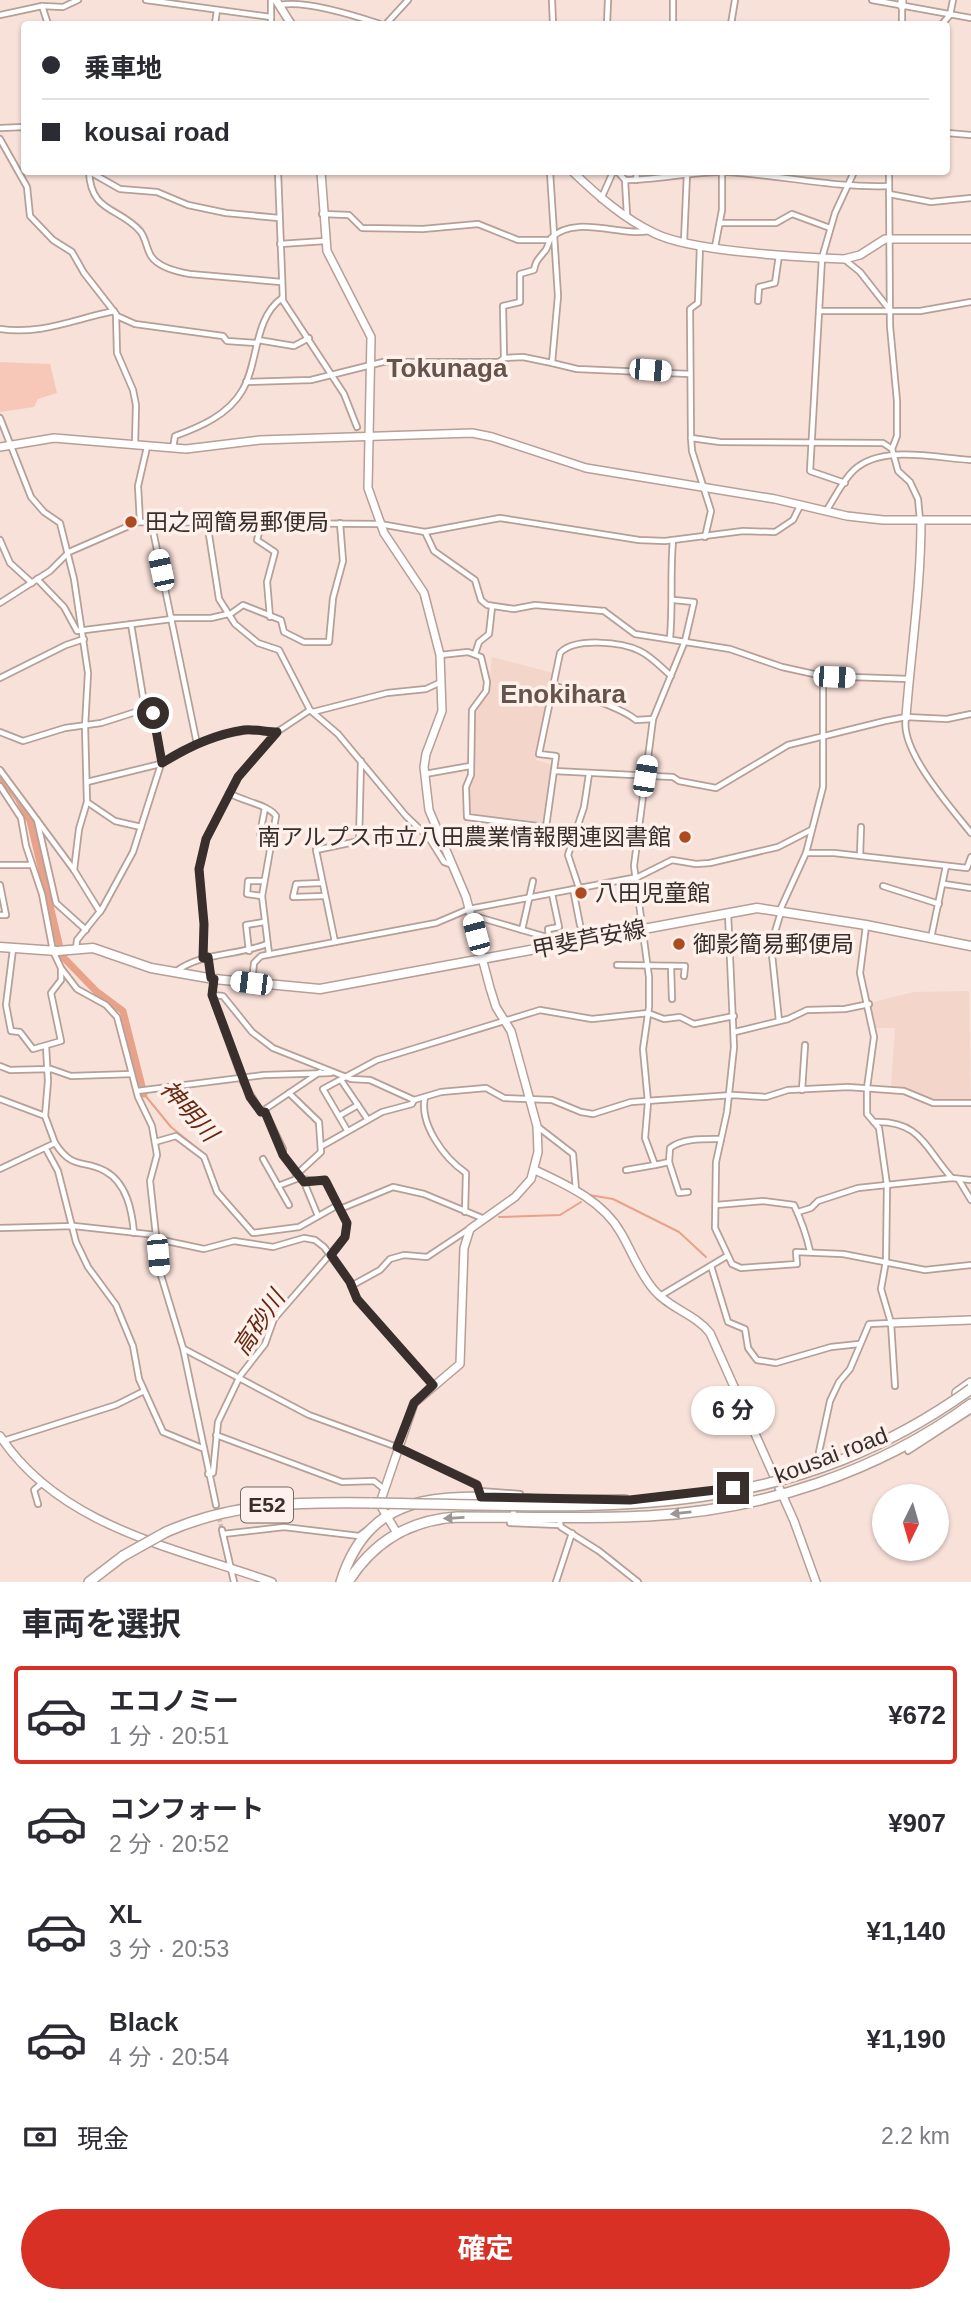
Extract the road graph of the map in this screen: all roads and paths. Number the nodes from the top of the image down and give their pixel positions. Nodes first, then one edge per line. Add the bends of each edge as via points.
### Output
1 (78, 0) edge
2 (146, 0) edge
3 (408, 0) edge
4 (552, 0) edge
5 (608, 0) edge
6 (673, 0) edge
7 (735, 0) edge
8 (872, 0) edge
9 (953, 0) edge
10 (275, 2) edge
11 (902, 3) edge
12 (42, 6) junction
13 (217, 10) junction
14 (0, 15) edge
15 (950, 15) junction
16 (271, 17) junction
17 (971, 18) edge
18 (47, 21) edge
19 (215, 21) edge
20 (271, 21) edge
21 (289, 21) edge
22 (370, 21) edge
23 (389, 21) edge
24 (553, 21) edge
25 (607, 21) edge
26 (673, 21) edge
27 (732, 21) edge
28 (902, 21) edge
29 (945, 21) edge
30 (21, 127) edge
31 (0, 128) edge
32 (950, 134) edge
33 (971, 135) edge
34 (0, 139) edge
35 (89, 175) edge
36 (94, 175) edge
37 (278, 175) edge
38 (321, 175) edge
39 (550, 175) edge
40 (576, 175) edge
41 (613, 175) edge
42 (619, 175) edge
43 (637, 175) edge
44 (676, 175) edge
45 (687, 175) edge
46 (725, 175) edge
47 (762, 175) edge
48 (853, 175) edge
49 (888, 175) edge
50 (625, 180) junction
51 (636, 180) junction
52 (888, 186) junction
53 (846, 187) junction
54 (889, 194) junction
55 (971, 198) edge
56 (601, 199) junction
57 (322, 215) junction
58 (626, 215) junction
59 (279, 218) junction
60 (720, 223) junction
61 (830, 228) junction
62 (649, 231) junction
63 (556, 234) junction
64 (891, 238) junction
65 (971, 239) edge
66 (549, 240) junction
67 (325, 241) junction
68 (684, 242) junction
69 (280, 244) junction
70 (699, 244) junction
71 (715, 247) junction
72 (779, 254) junction
73 (822, 258) junction
74 (844, 259) junction
75 (281, 282) junction
76 (282, 298) junction
77 (758, 301) dead end
78 (971, 302) edge
79 (890, 310) junction
80 (819, 311) junction
81 (115, 314) junction
82 (0, 329) edge
83 (309, 338) junction
84 (258, 341) junction
85 (503, 358) junction
86 (552, 363) junction
87 (372, 365) junction
88 (690, 373) junction
89 (332, 374) junction
90 (246, 382) junction
91 (0, 418) edge
92 (357, 427) dead end
93 (366, 436) junction
94 (691, 438) junction
95 (812, 442) junction
96 (135, 444) junction
97 (12, 445) junction
98 (147, 446) junction
99 (0, 447) edge
100 (173, 448) junction
101 (892, 449) junction
102 (893, 456) junction
103 (971, 460) edge
104 (845, 483) junction
105 (703, 488) junction
106 (800, 505) junction
107 (826, 512) junction
108 (971, 520) edge
109 (920, 521) junction
110 (140, 522) junction
111 (151, 522) junction
112 (207, 522) junction
113 (262, 522) junction
114 (340, 523) junction
115 (380, 524) junction
116 (425, 532) junction
117 (705, 537) junction
118 (0, 540) edge
119 (673, 540) junction
120 (67, 554) junction
121 (34, 581) junction
122 (674, 600) junction
123 (0, 603) edge
124 (492, 607) junction
125 (229, 615) junction
126 (270, 617) junction
127 (172, 619) junction
128 (131, 624) junction
129 (82, 630) junction
130 (670, 638) junction
131 (84, 639) junction
132 (685, 641) junction
133 (475, 654) junction
134 (440, 655) junction
135 (671, 676) junction
136 (823, 676) junction
137 (0, 678) edge
138 (909, 679) junction
139 (442, 682) junction
140 (553, 685) junction
141 (145, 709) junction
142 (312, 711) junction
143 (971, 714) edge
144 (906, 718) junction
145 (653, 719) junction
146 (85, 727) junction
147 (277, 732) junction
148 (0, 733) edge
149 (821, 736) junction
150 (197, 744) junction
151 (361, 761) junction
152 (162, 763) junction
153 (470, 766) junction
154 (0, 770) edge
155 (554, 771) junction
156 (425, 774) junction
157 (589, 774) junction
158 (645, 776) junction
159 (87, 782) junction
160 (0, 786) edge
161 (229, 793) junction
162 (87, 802) junction
163 (265, 808) junction
164 (37, 819) junction
165 (141, 827) junction
166 (862, 827) dead end
167 (577, 828) junction
168 (811, 830) junction
169 (971, 833) edge
170 (613, 835) dead end
171 (273, 836) junction
172 (806, 853) junction
173 (860, 856) junction
174 (971, 856) edge
175 (31, 864) junction
176 (0, 865) edge
177 (453, 866) junction
178 (946, 866) junction
179 (74, 870) junction
180 (634, 878) junction
181 (264, 881) junction
182 (533, 881) dead end
183 (321, 883) junction
184 (944, 884) junction
185 (0, 885) edge
186 (883, 886) dead end
187 (971, 888) edge
188 (576, 889) junction
189 (552, 894) junction
190 (262, 896) junction
191 (325, 896) junction
192 (529, 899) junction
193 (939, 904) junction
194 (781, 910) junction
195 (100, 912) junction
196 (470, 912) junction
197 (728, 912) junction
198 (0, 915) edge
199 (264, 922) junction
200 (580, 925) dead end
201 (866, 925) junction
202 (642, 929) junction
203 (86, 930) junction
204 (522, 930) junction
205 (549, 936) junction
206 (931, 938) junction
207 (335, 942) junction
208 (267, 944) junction
209 (567, 944) junction
210 (971, 946) edge
211 (0, 947) edge
212 (13, 948) junction
213 (72, 949) junction
214 (55, 951) junction
215 (249, 951) junction
216 (269, 954) junction
217 (206, 957) junction
218 (483, 960) junction
219 (617, 965) dead end
220 (648, 965) junction
221 (671, 966) junction
222 (61, 968) junction
223 (174, 972) junction
224 (684, 976) dead end
225 (212, 978) junction
226 (251, 983) junction
227 (212, 995) junction
228 (672, 999) dead end
229 (869, 1004) junction
230 (648, 1013) junction
231 (734, 1016) junction
232 (505, 1021) junction
233 (779, 1021) junction
234 (735, 1032) junction
235 (805, 1045) dead end
236 (46, 1046) junction
237 (0, 1066) edge
238 (47, 1070) junction
239 (320, 1072) junction
240 (335, 1073) junction
241 (132, 1074) junction
242 (242, 1077) junction
243 (342, 1078) junction
244 (867, 1088) junction
245 (802, 1090) junction
246 (137, 1091) junction
247 (289, 1093) junction
248 (729, 1096) junction
249 (425, 1097) junction
250 (530, 1098) junction
251 (0, 1099) edge
252 (414, 1100) junction
253 (648, 1102) junction
254 (971, 1103) edge
255 (358, 1105) junction
256 (265, 1112) junction
257 (45, 1116) junction
258 (339, 1116) junction
259 (368, 1120) junction
260 (874, 1122) junction
261 (537, 1126) junction
262 (347, 1130) junction
263 (720, 1139) junction
264 (155, 1142) junction
265 (55, 1143) junction
266 (321, 1146) junction
267 (46, 1149) junction
268 (263, 1159) dead end
269 (669, 1162) junction
270 (655, 1164) junction
271 (0, 1169) edge
272 (535, 1170) junction
273 (626, 1170) dead end
274 (300, 1178) junction
275 (952, 1178) junction
276 (958, 1180) junction
277 (971, 1180) edge
278 (887, 1185) junction
279 (278, 1186) junction
280 (576, 1190) junction
281 (688, 1192) dead end
282 (971, 1200) edge
283 (289, 1205) dead end
284 (716, 1205) junction
285 (339, 1207) junction
286 (466, 1212) junction
287 (798, 1212) junction
288 (317, 1216) junction
289 (482, 1218) junction
290 (74, 1226) junction
291 (0, 1228) edge
292 (470, 1229) junction
293 (134, 1233) junction
294 (253, 1233) junction
295 (156, 1237) junction
296 (256, 1245) junction
297 (810, 1251) junction
298 (331, 1255) junction
299 (727, 1256) junction
300 (886, 1261) junction
301 (971, 1265) edge
302 (711, 1266) junction
303 (351, 1286) junction
304 (659, 1297) junction
305 (971, 1320) edge
306 (891, 1322) junction
307 (859, 1344) junction
308 (183, 1348) junction
309 (240, 1376) junction
310 (971, 1383) edge
311 (433, 1385) junction
312 (895, 1386) dead end
313 (971, 1389) edge
314 (144, 1391) junction
315 (971, 1404) edge
316 (971, 1410) edge
317 (216, 1434) junction
318 (2, 1439) edge
319 (397, 1447) junction
320 (202, 1448) junction
321 (908, 1451) dead end
322 (821, 1464) junction
323 (208, 1474) junction
324 (775, 1478) junction
325 (42, 1483) junction
326 (384, 1490) junction
327 (481, 1494) junction
328 (782, 1494) junction
329 (519, 1496) junction
330 (38, 1504) dead end
331 (216, 1505) tunnel mouth
332 (388, 1517) junction
333 (512, 1517) junction
334 (559, 1521) junction
335 (371, 1531) junction
336 (397, 1533) junction
337 (572, 1533) junction
338 (183, 1550) junction
339 (178, 1561) dead end
340 (231, 1567) junction
341 (89, 1582) edge
342 (234, 1582) edge
343 (272, 1582) edge
344 (341, 1582) edge
345 (348, 1582) edge
346 (556, 1582) edge
347 (638, 1582) edge
348 (816, 1582) edge

1 - 12 street via 63,7
2 - 13 street
3 - 23 street
4 - 24 street
5 - 25 street
6 - 26 street
7 - 27 street
8 - 11 street
9 - 15 street
10 - 16 street
10 - 21 street
10 - 22 street via 321,6
11 - 15 street
11 - 28 street
12 - 14 street
12 - 18 street
13 - 16 street
13 - 19 street
15 - 17 street
15 - 29 street
16 - 20 street
30 - 31 street
32 - 33 street
34 - 81 street via 27,187 30,216 72,252
35 - 75 street via 97,200 138,229 151,256 166,267 190,274
36 - 59 street via 120,189 157,192 188,205
37 - 59 street
38 - 57 street
39 - 63 street
40 - 56 street
41 - 56 street
42 - 50 street
43 - 51 street
44 - 51 street
45 - 68 street
46 - 60 street
47 - 53 street
48 - 53 street
49 - 52 street
50 - 51 street
50 - 58 street
52 - 53 street
52 - 54 street
53 - 61 street
54 - 55 street via 932,202
54 - 64 street
56 - 58 street
57 - 66 street via 349,215 362,228 478,224 519,240
57 - 67 street
58 - 62 street
59 - 69 street
60 - 61 street via 776,223 792,214
60 - 71 street
61 - 73 street
62 - 63 street via 586,227
62 - 68 street
63 - 66 street
63 - 86 street via 558,322
64 - 65 street
64 - 74 street
64 - 79 street
66 - 85 street via 534,270 520,274 520,302 503,306
67 - 69 street
67 - 87 street via 368,329
68 - 70 street
69 - 75 street
70 - 71 street
70 - 88 street via 698,303 690,309
71 - 72 street
72 - 73 street
72 - 77 street via 775,284 760,287
73 - 74 street
73 - 80 street
74 - 79 street
75 - 76 street
76 - 83 street
76 - 84 street via 267,315
78 - 79 street
79 - 80 street
79 - 101 street via 897,401 897,436
80 - 95 street
81 - 82 street via 74,319 42,330
81 - 84 street via 135,324 223,335 227,341
81 - 96 street via 117,353 136,405
83 - 84 street via 294,346
83 - 89 street
84 - 90 street
85 - 86 street
85 - 87 street via 499,362
86 - 88 street via 577,369
87 - 89 street
87 - 93 street
88 - 94 street
89 - 90 street via 311,380
89 - 92 street
90 - 100 street via 240,394 206,425 175,436
91 - 97 street
93 - 100 street
93 - 105 street via 472,433 586,468
93 - 115 street via 368,488
94 - 95 street
94 - 105 street
95 - 101 street via 883,443
95 - 104 street via 810,471
96 - 97 street via 54,438
96 - 98 street
97 - 99 street
97 - 120 street via 31,497 60,523
98 - 100 street
98 - 110 street via 138,486
101 - 102 street
102 - 103 street
102 - 104 street via 870,460
102 - 109 street via 918,499
104 - 107 street
105 - 106 street
105 - 117 street via 711,514
106 - 107 street
106 - 117 street via 793,520 775,533 743,531
107 - 109 street
108 - 109 street
109 - 138 street via 921,590
110 - 111 street
110 - 120 street
111 - 112 street
111 - 127 street
112 - 113 street
112 - 125 street via 219,599
113 - 114 street
113 - 126 street via 257,540 275,552 267,582
114 - 115 street
114 - 126 street via 344,561 333,598 330,642 298,640 284,632 281,620
115 - 116 street
115 - 134 street via 424,593
116 - 119 street via 500,518 639,540
116 - 124 street via 434,551 475,580 481,600
117 - 119 street
118 - 121 street via 10,563
119 - 122 street
120 - 121 street
120 - 129 street
121 - 123 street
121 - 129 street via 64,607 77,631
122 - 130 street
122 - 132 street via 694,603
124 - 130 street via 535,605 604,611 635,634
124 - 133 street via 489,634 479,642
125 - 126 street via 243,604
125 - 127 street
125 - 142 street via 258,643 279,650
127 - 128 street
127 - 150 street
128 - 129 street
128 - 141 street
129 - 131 street
130 - 132 street
131 - 137 street
131 - 146 street via 88,673
132 - 135 street
132 - 136 street
133 - 134 street
133 - 153 street via 481,657 487,682 472,710
134 - 139 street
135 - 140 street via 633,648 572,645 558,656
135 - 145 street
136 - 138 street
136 - 149 street
138 - 144 street
139 - 142 street via 426,690 387,693
139 - 156 street via 442,711 426,754
140 - 145 street via 624,710 636,720
140 - 155 street via 539,754 556,756
141 - 146 street
141 - 152 street via 153,713
142 - 147 street
142 - 151 street
143 - 144 street via 947,719
144 - 149 street
144 - 169 street via 906,732 935,789
145 - 158 street
146 - 148 street via 23,741
146 - 159 street
147 - 150 street via 242,731
147 - 161 street
149 - 158 street via 788,745 716,788 673,776
149 - 168 street via 823,787
150 - 152 street
151 - 177 street via 429,838 444,862
151 - 183 street via 359,841 316,850
152 - 159 street
152 - 165 street
153 - 155 street via 467,817 546,827
153 - 156 street
154 - 164 street
155 - 157 street
156 - 177 street via 429,810
157 - 158 street
157 - 167 street
158 - 180 street
159 - 162 street
160 - 175 street via 21,818
161 - 163 street
161 - 217 street via 201,854
162 - 165 street via 116,821
162 - 179 street
163 - 171 street via 276,816
163 - 171 street via 260,834
164 - 179 street
164 - 203 street via 56,903
165 - 195 street via 133,853
166 - 173 street
167 - 170 street via 613,830
167 - 188 street via 568,855
168 - 172 street
168 - 180 street via 778,848 696,864 672,860
171 - 181 street
172 - 173 street
172 - 194 street
173 - 178 street
174 - 178 street via 967,868
175 - 176 street
175 - 214 street
177 - 196 street
178 - 184 street
179 - 195 street
180 - 188 street
180 - 202 street
181 - 190 street
181 - 190 street via 248,881 247,894
182 - 192 street
183 - 191 street
183 - 191 street via 296,884 293,897
184 - 187 street
184 - 193 street
185 - 198 street via 6,915
186 - 193 street
188 - 189 street
188 - 200 street
189 - 192 street
189 - 205 street via 559,927 548,929
190 - 199 street
191 - 207 street
192 - 196 street
192 - 204 street
193 - 206 street
194 - 197 main road, 甲斐芦安線
194 - 201 main road, 甲斐芦安線
194 - 233 street via 771,945
195 - 203 street
196 - 204 street
196 - 207 street
196 - 218 street
197 - 202 main road, 甲斐芦安線
197 - 231 street
199 - 208 street
199 - 215 street via 246,925
201 - 206 main road, 甲斐芦安線
201 - 229 street via 860,973
202 - 209 main road, 甲斐芦安線
202 - 220 street
203 - 213 street
204 - 205 street
205 - 209 street
206 - 210 main road, 甲斐芦安線
207 - 216 street
208 - 215 street
208 - 216 street
209 - 218 main road, 甲斐芦安線
211 - 212 main road, 甲斐芦安線
212 - 214 main road, 甲斐芦安線
212 - 236 street via 6,1005 11,1031 20,1032 33,1049
213 - 214 main road, 甲斐芦安線
213 - 223 main road, 甲斐芦安線 via 99,949
214 - 222 street
215 - 217 street
216 - 226 street via 254,962
217 - 223 street via 190,960
217 - 225 street
218 - 226 main road, 甲斐芦安線 via 334,989
218 - 232 street via 496,1007
219 - 220 street
220 - 221 street
220 - 230 street
221 - 224 street via 685,966
221 - 228 street
222 - 236 street via 61,980 51,993 61,1041
222 - 241 street via 78,989 117,1017
223 - 225 main road, 甲斐芦安線
225 - 226 main road, 甲斐芦安線
225 - 227 street
227 - 240 street via 223,996 266,1043
227 - 242 street
229 - 233 street via 807,1010
229 - 244 street via 874,1037
230 - 231 street via 664,1019 680,1017 694,1024
230 - 232 street via 592,1019 540,1010
230 - 253 street via 643,1049
231 - 234 street
232 - 243 street via 377,1060
232 - 250 street
233 - 234 street
234 - 248 street
235 - 245 street
236 - 238 street
237 - 238 street
238 - 241 street via 71,1076
238 - 257 street
239 - 240 street
239 - 242 street
239 - 247 street
240 - 243 street
241 - 246 street
242 - 246 street
242 - 256 street via 256,1106
243 - 252 street via 370,1080
243 - 255 street
243 - 258 street via 323,1089
244 - 245 street
244 - 254 street via 904,1091 933,1103
244 - 260 street via 867,1114
245 - 248 street via 766,1097
246 - 264 street
247 - 256 street
247 - 266 street via 319,1122
248 - 253 street
248 - 263 street
249 - 250 street via 486,1088 504,1098
249 - 252 street
249 - 286 street via 423,1112 435,1143 466,1173
250 - 253 street via 552,1100 587,1114
250 - 261 street
251 - 257 street
252 - 259 street
253 - 270 street via 645,1138
255 - 258 street
255 - 259 street
256 - 274 street via 283,1155
257 - 265 street
258 - 262 street
259 - 262 street
260 - 275 street via 914,1130
260 - 278 street via 879,1128
261 - 272 street
261 - 280 street via 573,1154
262 - 266 street
263 - 269 street via 674,1145
263 - 284 street
264 - 294 street via 176,1136 200,1152 216,1192
264 - 295 street via 156,1162 150,1177
265 - 267 street
265 - 293 street via 76,1163 105,1171 112,1178 131,1206
266 - 274 street
267 - 271 street via 36,1149
267 - 290 street via 58,1171
268 - 279 street
269 - 270 street
269 - 281 street via 679,1193
270 - 273 street
272 - 280 street
272 - 289 street via 526,1187
274 - 279 street
274 - 285 street via 325,1180
274 - 288 street
275 - 276 street
275 - 278 street
276 - 277 street
276 - 282 street
278 - 287 street via 844,1191
278 - 300 street
279 - 283 street
280 - 304 street via 616,1225
284 - 287 street via 763,1201 794,1205
284 - 299 street via 715,1228
285 - 286 street via 393,1187
285 - 288 street
285 - 298 street via 347,1223 345,1237
286 - 289 street
287 - 297 street
288 - 294 street via 295,1228
289 - 292 street
290 - 291 street
290 - 293 street
290 - 314 street via 88,1267 116,1305
292 - 303 street via 427,1257 390,1259
292 - 311 street via 464,1248 460,1364
293 - 295 street
294 - 296 street
295 - 296 street via 198,1249 234,1241
295 - 308 street via 160,1272
296 - 298 street via 273,1247 309,1239 320,1242
297 - 299 street via 796,1252 796,1264 741,1268
297 - 300 street
298 - 303 street
298 - 309 street via 274,1319 265,1344
299 - 302 street
300 - 301 street via 925,1270
300 - 306 street via 881,1289
302 - 304 street
302 - 307 street via 728,1322 746,1329 748,1348 757,1360 776,1363
303 - 311 street via 357,1299
304 - 324 street via 698,1320 710,1333
305 - 306 street
306 - 307 street via 869,1324
306 - 312 street
307 - 322 street via 830,1401 819,1452
308 - 309 street
308 - 320 street
309 - 317 street
309 - 319 street via 309,1415
310 - 322 highway, kousai road via 895,1431
311 - 319 street via 414,1403
313 - 341 highway, E52, bridge via 917,1424 857,1454 795,1478 740,1492 605,1505 252,1506 209,1515 166,1532
314 - 318 street via 116,1405
314 - 320 street via 163,1432
315 - 328 highway, kousai road via 873,1461
316 - 321 street
317 - 323 street via 214,1473
317 - 326 street via 342,1482 374,1481
318 - 325 street
319 - 326 street
319 - 327 street via 477,1485
320 - 323 street
322 - 324 highway, kousai road
323 - 331 street
324 - 328 street
324 - 329 highway, kousai road via 657,1498
325 - 330 street via 34,1490
325 - 338 street via 101,1521
326 - 332 street via 381,1504
327 - 329 highway, kousai road
327 - 332 highway, kousai road via 435,1497
328 -> 334 highway, kousai road via 686,1513
328 - 348 street
329 - 333 street
332 - 335 highway, kousai road
332 - 336 street
333 - 334 highway, kousai road
333 -> 336 highway, kousai road via 440,1518
334 - 337 street
335 - 340 street via 359,1536 284,1527 222,1532
335 - 344 highway, kousai road
336 - 345 highway, kousai road via 374,1551
337 - 346 street
337 - 347 street
338 - 339 street
338 - 340 street
340 - 342 street
340 - 343 street

